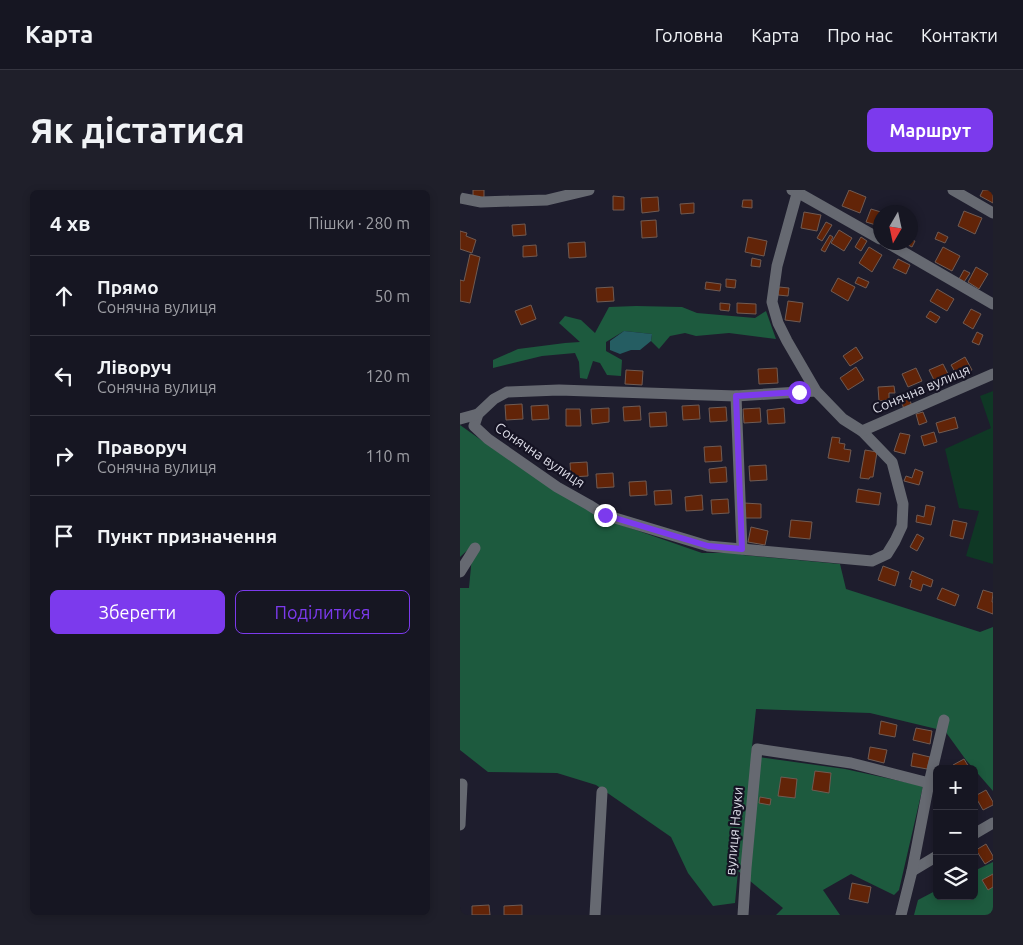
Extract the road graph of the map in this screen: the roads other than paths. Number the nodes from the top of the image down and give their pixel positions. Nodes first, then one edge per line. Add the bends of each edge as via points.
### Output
1 (464, 190) edge
2 (589, 190) edge
3 (953, 190) edge
4 (796, 191) edge
5 (460, 199) edge
6 (993, 213) edge
7 (873, 236) edge
8 (900, 250) edge
9 (993, 304) edge
10 (993, 374) edge
11 (816, 391) junction
12 (736, 396) junction
13 (478, 414) junction
14 (460, 419) edge
15 (862, 431) junction
16 (475, 548) dead end
17 (742, 549) junction
18 (460, 572) edge
19 (944, 720) dead end
20 (929, 783) junction
21 (462, 784) dead end
22 (602, 792) dead end
23 (993, 823) edge
24 (460, 825) edge
25 (978, 832) edge
26 (933, 859) edge
27 (912, 872) junction
28 (595, 915) edge
29 (743, 915) edge
30 (901, 915) edge

1 - 5 street
2 - 5 street via 547,200 481,202
3 - 6 street
4 - 7 street
4 - 11 street, Сонячна вулиця via 777,266 772,302 778,323
8 - 9 street
10 - 15 street, Сонячна вулиця
11 - 12 street, Сонячна вулиця
11 - 15 street, Сонячна вулиця via 842,419
12 - 13 street, Сонячна вулиця via 559,390 507,392
12 - 17 street
13 - 14 street
13 - 17 street, Сонячна вулиця via 474,426 488,440 605,515 708,546
15 - 17 street, Сонячна вулиця via 892,462 903,504 902,526 887,554 872,561
16 - 18 street
19 - 20 street
20 - 27 street
20 - 29 street, вулиця Науки via 851,763 757,749
21 - 24 street
22 - 28 street
23 - 25 street
26 - 27 street
27 - 30 street

